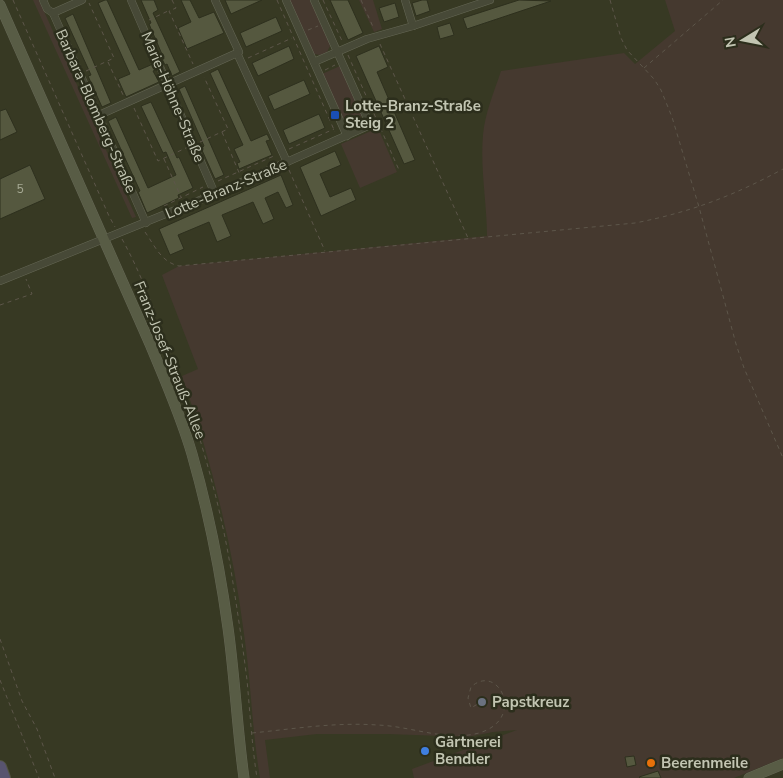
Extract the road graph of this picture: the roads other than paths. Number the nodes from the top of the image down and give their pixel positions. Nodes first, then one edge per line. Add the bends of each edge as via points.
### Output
1 (43, 0) edge
2 (82, 0) edge
3 (131, 0) edge
4 (215, 0) edge
5 (286, 0) edge
6 (314, 0) edge
7 (405, 0) edge
8 (490, 0) edge
9 (471, 3) edge
10 (0, 5) edge
11 (53, 13) junction
12 (413, 26) junction
13 (341, 50) junction
14 (237, 53) junction
15 (314, 62) junction
16 (167, 85) junction
17 (97, 116) junction
18 (347, 136) junction
19 (286, 162) junction
20 (214, 194) junction
21 (143, 224) junction
22 (104, 239) junction
23 (0, 280) edge
24 (783, 764) edge
25 (0, 766) edge
26 (4, 778) edge
27 (244, 778) edge
28 (749, 778) edge

1 - 11 street, Barbara-Blomberg-Straße
2 - 11 street
3 - 16 street, Marie-Höhne-Straße
4 - 14 street
5 - 15 street
6 - 13 street
7 - 12 street
8 - 9 street
9 - 12 street
10 - 22 street, Franz-Josef-Strauß-Allee
11 - 17 street, Barbara-Blomberg-Straße
12 - 13 street
13 - 15 street
13 - 18 street, Lotte-Branz-Straße via 342,62 370,125
14 - 16 street
14 - 19 street
15 - 18 street
16 - 17 street
16 - 20 street, Marie-Höhne-Straße
17 - 21 street, Barbara-Blomberg-Straße
18 - 19 street, Lotte-Branz-Straße
19 - 20 street, Lotte-Branz-Straße
20 - 21 street, Lotte-Branz-Straße
21 - 22 street, Lotte-Branz-Straße
22 - 23 street, Lotte-Branz-Straße
22 - 27 street, Franz-Josef-Strauß-Allee via 169,389 192,454 224,601
24 - 28 street
25 - 26 highway

